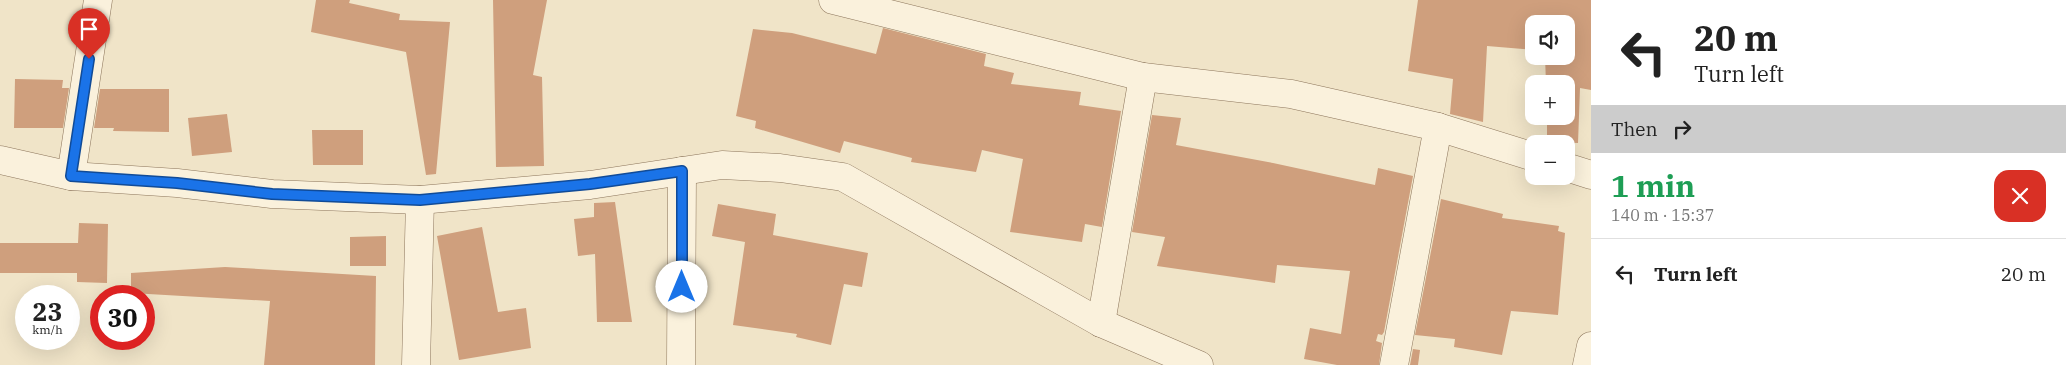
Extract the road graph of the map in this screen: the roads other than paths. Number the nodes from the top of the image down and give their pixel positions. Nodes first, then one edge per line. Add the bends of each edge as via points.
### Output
1 (98, 0) edge
2 (832, 0) edge
3 (1144, 77) junction
4 (1438, 127) junction
5 (1525, 154) edge
6 (0, 160) edge
7 (1575, 170) edge
8 (682, 171) junction
9 (1591, 174) edge
10 (71, 176) junction
11 (420, 200) junction
12 (1101, 323) junction
13 (1591, 346) edge
14 (416, 365) edge
15 (681, 365) edge
16 (1199, 365) edge
17 (1394, 365) edge
18 (1587, 365) edge

1 - 10 street
2 - 3 street
3 - 4 street via 1291,94
3 - 12 street
4 - 5 street
4 - 17 street
6 - 10 street
7 - 9 street
8 - 11 street via 590,184
8 - 12 street via 722,165 780,168 843,177
8 - 15 street
10 - 11 street via 272,194
11 - 14 street
12 - 16 street
13 - 18 street

